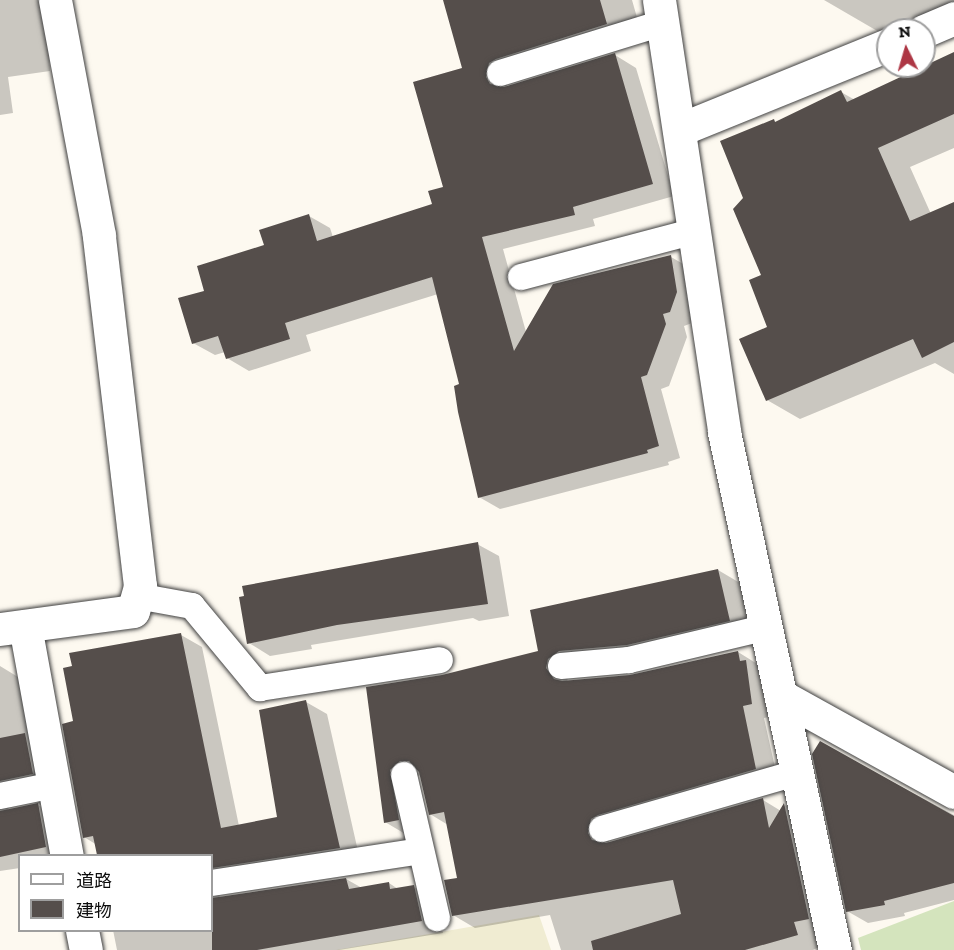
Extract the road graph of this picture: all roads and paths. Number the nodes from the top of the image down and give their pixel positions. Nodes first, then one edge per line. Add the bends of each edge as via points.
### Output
1 (55, 0) edge
2 (661, 12) edge
3 (954, 18) edge
4 (936, 25) edge
5 (876, 50) edge
6 (501, 73) dead end
7 (681, 129) junction
8 (695, 231) junction
9 (521, 277) dead end
10 (137, 596) junction
11 (13, 627) edge
12 (766, 627) junction
13 (440, 660) dead end
14 (561, 666) dead end
15 (781, 696) junction
16 (796, 773) junction
17 (404, 775) dead end
18 (54, 785) junction
19 (954, 792) edge
20 (0, 796) edge
21 (602, 829) dead end
22 (421, 851) junction
23 (67, 854) edge
24 (213, 883) edge
25 (437, 918) dead end
26 (82, 932) edge
27 (86, 950) edge
28 (835, 950) edge

1 - 10 street via 99,235 140,586
2 - 6 lane
2 - 7 street
3 - 4 street
5 - 7 street
7 - 8 street
8 - 9 lane
8 - 12 street via 724,432
10 - 11 street via 133,611
10 - 13 lane via 192,606 260,687
11 - 18 street
12 - 14 lane via 629,660
12 - 15 street
15 - 16 street
15 - 19 street
16 - 21 lane
16 - 28 street
17 - 22 lane
18 - 20 lane
18 - 23 street
22 - 24 lane
22 - 25 lane
26 - 27 street

